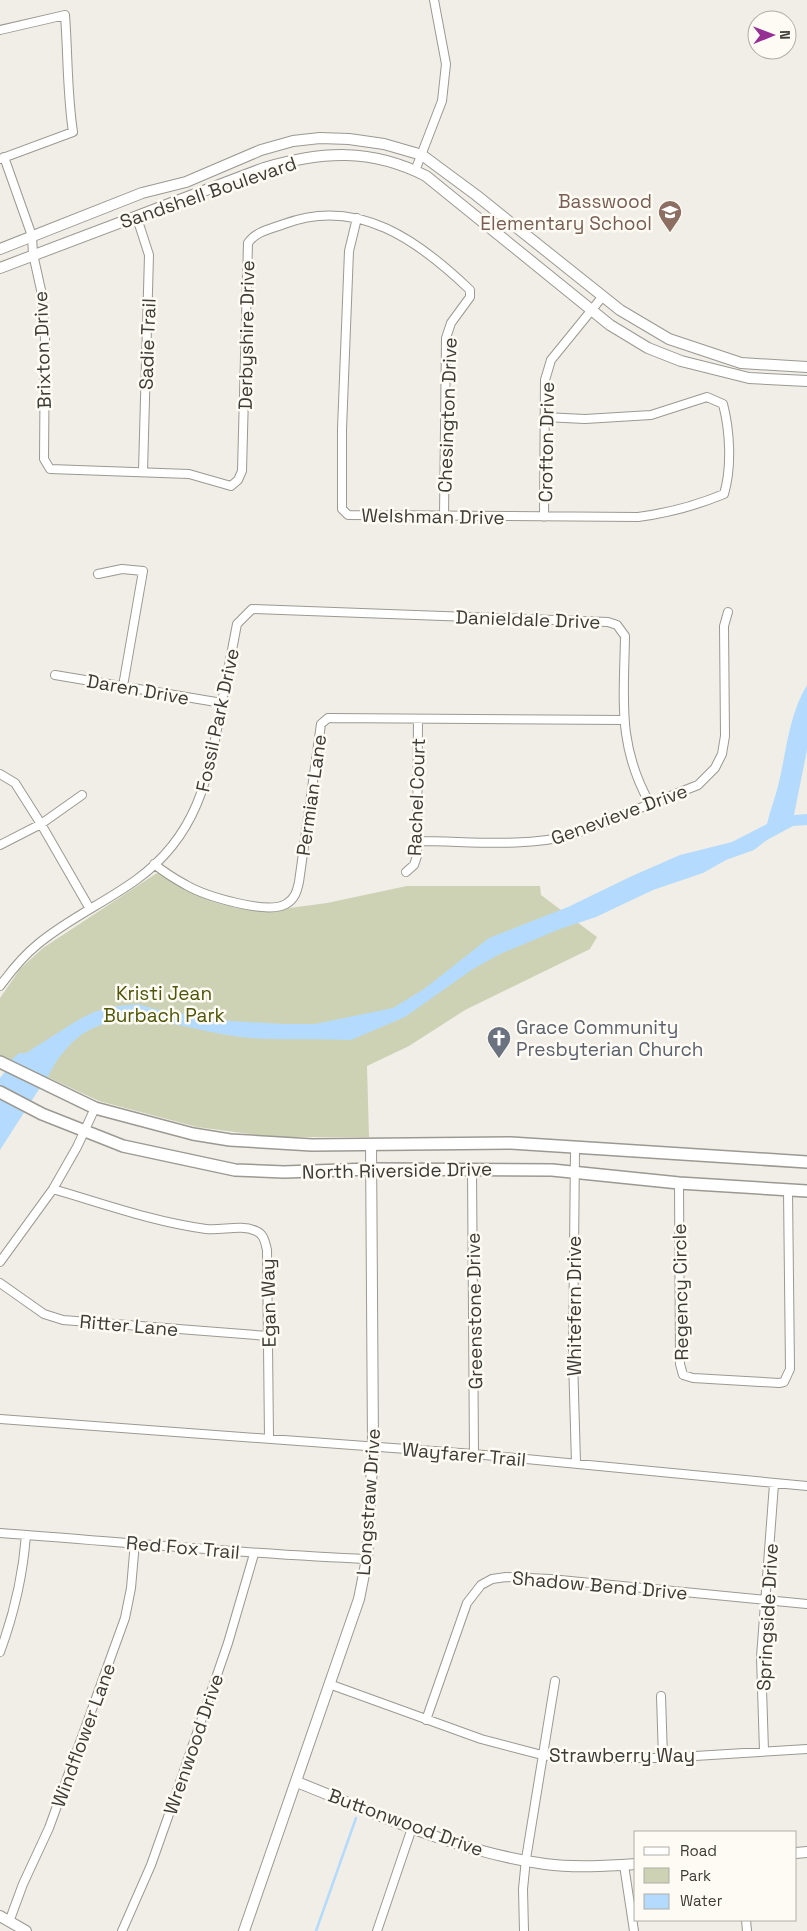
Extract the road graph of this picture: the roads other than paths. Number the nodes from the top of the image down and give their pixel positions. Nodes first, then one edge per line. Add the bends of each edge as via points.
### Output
1 (434, 0) edge
2 (0, 30) edge
3 (422, 155) junction
4 (2, 158) edge
5 (415, 171) junction
6 (137, 218) junction
7 (356, 218) junction
8 (32, 236) junction
9 (0, 249) edge
10 (33, 254) junction
11 (0, 268) edge
12 (470, 290) joint
13 (603, 296) junction
14 (591, 310) junction
15 (807, 367) edge
16 (807, 381) edge
17 (544, 417) junction
18 (46, 465) joint
19 (143, 472) junction
20 (444, 516) junction
21 (544, 517) junction
22 (98, 574) dead end
23 (252, 609) joint
24 (728, 612) dead end
25 (55, 674) dead end
26 (123, 686) junction
27 (222, 704) junction
28 (418, 719) junction
29 (624, 720) junction
30 (0, 774) edge
31 (82, 795) dead end
32 (650, 804) junction
33 (41, 824) junction
34 (418, 841) junction
35 (0, 845) edge
36 (154, 864) junction
37 (406, 872) dead end
38 (90, 909) junction
39 (0, 986) edge
40 (1, 1063) edge
41 (0, 1092) edge
42 (95, 1108) junction
43 (84, 1133) junction
44 (370, 1144) junction
45 (575, 1148) junction
46 (807, 1162) edge
47 (371, 1169) junction
48 (472, 1169) junction
49 (575, 1172) junction
50 (678, 1183) junction
51 (53, 1188) junction
52 (788, 1190) junction
53 (807, 1191) edge
54 (0, 1262) edge
55 (0, 1283) edge
56 (268, 1336) junction
57 (0, 1419) edge
58 (269, 1438) junction
59 (373, 1446) junction
60 (474, 1454) junction
61 (576, 1463) junction
62 (774, 1484) junction
63 (807, 1486) edge
64 (0, 1533) edge
65 (26, 1535) junction
66 (135, 1542) junction
67 (254, 1554) junction
68 (367, 1560) junction
69 (767, 1600) junction
70 (807, 1604) edge
71 (0, 1652) edge
72 (554, 1681) dead end
73 (329, 1684) junction
74 (661, 1696) dead end
75 (426, 1720) junction
76 (807, 1749) edge
77 (764, 1751) junction
78 (542, 1755) junction
79 (663, 1758) junction
80 (297, 1782) junction
81 (412, 1828) junction
82 (526, 1859) junction
83 (634, 1864) edge
84 (624, 1865) junction
85 (4, 1919) edge
86 (26, 1931) edge
87 (122, 1931) edge
88 (244, 1931) edge
89 (377, 1931) edge
90 (524, 1931) edge
91 (634, 1931) edge

1 - 3 street via 446,64 442,101
2 - 4 street via 65,15 68,104 73,132
3 - 5 street
3 - 8 street, Sandshell Boulevard via 384,144 349,139 293,141
3 - 13 street, Sandshell Boulevard
4 - 8 street, Brixton Drive
5 - 6 street, Sandshell Boulevard via 392,162 361,156 328,154 296,159 211,187
5 - 14 street, Sandshell Boulevard via 454,198
6 - 10 street, Sandshell Boulevard
6 - 19 street, Sadie Trail via 149,255
7 - 12 street, Derbyshire Drive via 387,227 413,242 446,266
7 - 19 street, Derbyshire Drive via 332,215 291,221 253,236 248,243 242,470 238,480 231,486 188,474
7 - 20 street, Welshman Drive via 349,261 342,509 348,515
8 - 9 street, Sandshell Boulevard
8 - 10 street, Brixton Drive
10 - 11 street, Sandshell Boulevard
10 - 18 street, Brixton Drive via 41,290 45,333
12 - 20 street, Chesington Drive via 470,297 451,323 446,338
13 - 14 street, Crofton Drive
13 - 15 street, Sandshell Boulevard via 669,340 740,362
14 - 16 street, Sandshell Boulevard via 648,348 682,361 749,378
14 - 17 street, Crofton Drive via 551,360 545,380
17 - 21 street, Crofton Drive
17 - 21 street, Welshman Drive via 651,416 707,397 723,404 728,479 724,494 670,513 638,517
18 - 19 street, Derbyshire Drive via 50,469
20 - 21 street, Welshman Drive
22 - 26 street via 122,569 144,571
23 - 27 street, Fossil Park Drive via 238,624
23 - 29 street, Danieldale Drive via 608,622 617,625 625,636
24 - 32 street, Genevieve Drive via 724,626 727,712 722,754 715,768 698,785
25 - 26 street, Daren Drive
26 - 27 street, Daren Drive
27 - 36 street, Fossil Park Drive via 214,753 200,802 181,834
28 - 29 street, Permian Lane
28 - 34 street, Rachel Court
28 - 36 street, Permian Lane via 328,718 323,721 299,882 294,896 285,905 250,905 214,896 187,886
29 - 32 street, Danieldale Drive via 636,780
30 - 33 street via 15,783
31 - 33 street
32 - 34 street, Genevieve Drive via 572,835 544,841
33 - 35 street
33 - 38 street
34 - 37 street, Rachel Court via 416,861
36 - 38 street, Fossil Park Drive
38 - 39 street, Fossil Park Drive via 38,944 17,963
40 - 42 main road, North Riverside Drive
41 - 43 main road, North Riverside Drive
42 - 43 street
42 - 44 main road, North Riverside Drive via 230,1140
43 - 47 main road, North Riverside Drive via 152,1154 235,1170
43 - 51 street
44 - 45 main road, North Riverside Drive via 511,1143
44 - 47 street, Longstraw Drive
45 - 46 main road, North Riverside Drive
45 - 49 street, Whitefern Drive
47 - 48 main road, North Riverside Drive
47 - 59 street, Longstraw Drive
48 - 49 main road, North Riverside Drive
48 - 60 street, Greenstone Drive
49 - 50 main road, North Riverside Drive
49 - 61 street, Whitefern Drive via 573,1358
50 - 52 main road, North Riverside Drive
50 - 52 street, Regency Circle via 680,1364 683,1374 692,1378 779,1383 788,1377
51 - 54 street
51 - 56 street, Egan Way via 158,1220 207,1229 249,1228 258,1231 267,1250
52 - 53 main road, North Riverside Drive
55 - 56 street, Ritter Lane via 44,1314 62,1320
56 - 58 street, Egan Way
57 - 58 street, Wayfarer Trail
58 - 59 street, Wayfarer Trail
59 - 60 street, Wayfarer Trail
59 - 68 street, Longstraw Drive
60 - 61 street, Wayfarer Trail
61 - 62 street, Wayfarer Trail
62 - 63 street, Wayfarer Trail
62 - 69 street, Springside Drive
64 - 65 street, Red Fox Trail
65 - 66 street, Red Fox Trail
65 - 71 street via 23,1572
66 - 67 street, Red Fox Trail
66 - 85 street, Windflower Lane via 125,1618 49,1828
67 - 68 street, Red Fox Trail
67 - 87 street, Wrenwood Drive via 228,1643 168,1817
68 - 73 street, Longstraw Drive via 358,1599
69 - 70 street, Shadow Bend Drive
69 - 75 street, Shadow Bend Drive via 550,1580 492,1578 480,1585 466,1603
69 - 77 street, Springside Drive via 761,1657
72 - 78 street
73 - 75 street, Strawberry Way
73 - 80 street, Longstraw Drive
74 - 79 street
75 - 78 street, Strawberry Way
76 - 77 street, Strawberry Way
77 - 79 street, Strawberry Way
78 - 79 street, Strawberry Way
78 - 82 street
80 - 81 street, Buttonwood Drive
80 - 88 street, Longstraw Drive
81 - 82 street, Buttonwood Drive via 464,1847
81 - 89 street
82 - 84 street, Buttonwood Drive via 573,1866
82 - 90 street
83 - 84 street, Buttonwood Drive
84 - 91 street
85 - 86 street

